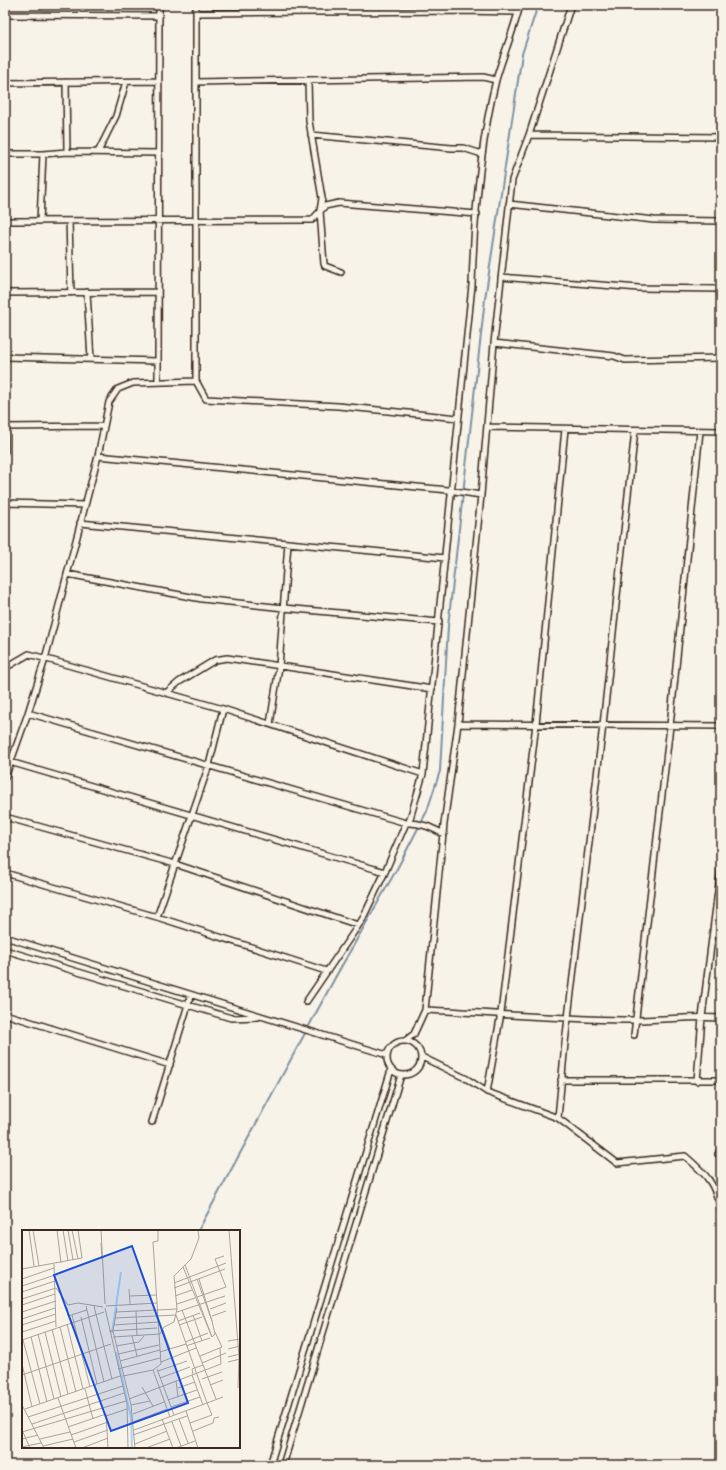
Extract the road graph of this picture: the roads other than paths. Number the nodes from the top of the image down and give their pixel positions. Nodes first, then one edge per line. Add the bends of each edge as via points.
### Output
1 (159, 5) edge
2 (196, 5) edge
3 (520, 5) edge
4 (571, 5) edge
5 (518, 12) junction
6 (196, 13) junction
7 (5, 16) edge
8 (159, 16) junction
9 (308, 80) junction
10 (496, 80) junction
11 (159, 81) junction
12 (66, 82) junction
13 (126, 82) junction
14 (196, 82) junction
15 (5, 83) edge
16 (311, 135) junction
17 (529, 135) junction
18 (721, 137) edge
19 (67, 152) junction
20 (98, 152) junction
21 (158, 153) junction
22 (5, 154) edge
23 (43, 154) junction
24 (482, 154) junction
25 (509, 204) junction
26 (320, 211) junction
27 (477, 214) junction
28 (5, 221) edge
29 (40, 221) junction
30 (68, 221) junction
31 (158, 221) junction
32 (196, 221) junction
33 (721, 221) edge
34 (341, 272) dead end
35 (501, 277) junction
36 (721, 289) edge
37 (71, 292) junction
38 (87, 292) junction
39 (158, 292) junction
40 (5, 293) edge
41 (494, 343) junction
42 (5, 357) edge
43 (721, 358) edge
44 (91, 359) junction
45 (158, 361) junction
46 (158, 381) junction
47 (196, 381) junction
48 (458, 418) junction
49 (104, 426) junction
50 (5, 427) edge
51 (487, 427) junction
52 (565, 429) junction
53 (634, 430) junction
54 (700, 431) junction
55 (721, 432) edge
56 (5, 451) edge
57 (98, 456) junction
58 (452, 491) junction
59 (481, 495) junction
60 (5, 503) edge
61 (85, 505) junction
62 (80, 523) junction
63 (288, 543) junction
64 (445, 558) junction
65 (67, 574) junction
66 (284, 608) junction
67 (439, 622) junction
68 (45, 659) junction
69 (279, 667) junction
70 (5, 668) edge
71 (432, 688) junction
72 (166, 693) junction
73 (224, 709) junction
74 (28, 712) junction
75 (270, 724) junction
76 (458, 724) junction
77 (536, 724) junction
78 (603, 725) junction
79 (670, 726) junction
80 (721, 726) edge
81 (10, 762) junction
82 (209, 765) junction
83 (423, 774) junction
84 (5, 778) edge
85 (191, 816) junction
86 (5, 817) edge
87 (409, 822) junction
88 (444, 834) junction
89 (175, 864) junction
90 (721, 866) edge
91 (385, 872) junction
92 (5, 873) edge
93 (157, 917) junction
94 (358, 925) junction
95 (5, 937) edge
96 (5, 950) edge
97 (326, 971) junction
98 (191, 995) junction
99 (306, 1002) dead end
100 (188, 1005) junction
101 (425, 1010) junction
102 (500, 1013) junction
103 (5, 1014) edge
104 (262, 1017) junction
105 (702, 1017) junction
106 (721, 1018) edge
107 (568, 1019) junction
108 (636, 1020) junction
109 (634, 1035) dead end
110 (405, 1041) junction
111 (387, 1055) junction
112 (422, 1057) junction
113 (170, 1065) junction
114 (392, 1070) junction
115 (401, 1075) junction
116 (562, 1080) junction
117 (721, 1080) edge
118 (697, 1081) junction
119 (487, 1092) junction
120 (558, 1118) junction
121 (152, 1122) dead end
122 (721, 1148) edge
123 (718, 1154) dead end
124 (721, 1211) edge
125 (270, 1465) edge
126 (283, 1465) edge

1 - 8 street
2 - 6 street
3 - 5 street
4 - 17 street
5 - 6 street
5 - 10 street
6 - 14 street
7 - 8 street
8 - 11 street
9 - 10 street via 483,77
9 - 14 street
9 - 16 street
10 - 24 street
11 - 13 street
11 - 21 street
12 - 13 street
12 - 15 street
12 - 19 street
13 - 20 street via 116,116
14 - 32 street
16 - 24 street via 464,148
16 - 26 street via 322,198
17 - 18 street
17 - 25 street via 512,180
19 - 20 street
19 - 23 street
20 - 21 street
21 - 31 street
22 - 23 street
23 - 29 street
24 - 27 street
25 - 33 street via 654,220
25 - 35 street
26 - 27 street via 325,206 339,203
26 - 32 street via 312,220
26 - 34 street via 324,264
27 - 48 street
28 - 29 street
29 - 30 street
30 - 31 street
30 - 37 street
31 - 32 street
31 - 39 street
32 - 47 street
35 - 36 street via 639,288
35 - 41 street
37 - 38 street
37 - 40 street
38 - 39 street
38 - 44 street
39 - 45 street
41 - 43 street via 614,356 626,360
41 - 51 street
42 - 44 street
44 - 45 street
45 - 46 street
46 - 47 street
46 - 49 street via 133,382 118,389 108,402
47 - 48 street via 206,399 338,406
48 - 58 street
49 - 50 street
49 - 57 street
50 - 56 street
51 - 52 street
51 - 59 street
52 - 53 street
52 - 77 street
53 - 54 street
53 - 78 street
54 - 55 street
54 - 79 street
57 - 58 street
57 - 61 street
58 - 59 street
58 - 64 street
59 - 76 street
60 - 61 street
61 - 62 street
62 - 63 street
62 - 65 street
63 - 64 street
63 - 66 street
64 - 67 street
65 - 66 street via 202,599
65 - 68 street
66 - 67 street
66 - 69 street
67 - 71 street
68 - 70 street via 29,654
68 - 72 street
68 - 74 street
69 - 71 street
69 - 72 street via 227,658 215,660
69 - 75 street
71 - 83 street
72 - 73 street
73 - 75 street
73 - 82 street
74 - 81 street
74 - 82 street
75 - 83 street
76 - 77 street
76 - 88 street
77 - 78 street
77 - 102 street
78 - 79 street
78 - 107 street
79 - 80 street
79 - 108 street
81 - 84 street
81 - 85 street
82 - 85 street
82 - 87 street
83 - 87 street
85 - 89 street
85 - 91 street
86 - 89 street
87 - 88 street
87 - 91 street
88 - 101 street
89 - 93 street
89 - 94 street
90 - 105 street
91 - 94 street
92 - 93 street
93 - 97 street
94 - 97 street
95 - 98 street
96 - 100 street
97 - 99 street
98 - 100 street
98 - 104 street
100 - 104 street via 231,1018
100 - 113 street
101 - 102 street
101 - 110 street via 414,1034
102 - 107 street
102 - 119 street
103 - 113 street
104 - 111 street
105 - 106 street
105 - 108 street
105 - 118 street
107 - 108 street
107 - 116 street
108 - 109 street
110 - 111 street via 396,1043 388,1050
110 - 112 street via 417,1047
111 - 114 street via 388,1066
112 - 115 street via 417,1070 411,1074
112 - 119 street
113 - 121 street
114 - 115 street
114 - 125 street
115 - 126 street
116 - 118 street
116 - 120 street
117 - 118 street
119 - 120 street
120 - 124 street via 618,1163 685,1156 705,1174 718,1194
122 - 123 street

